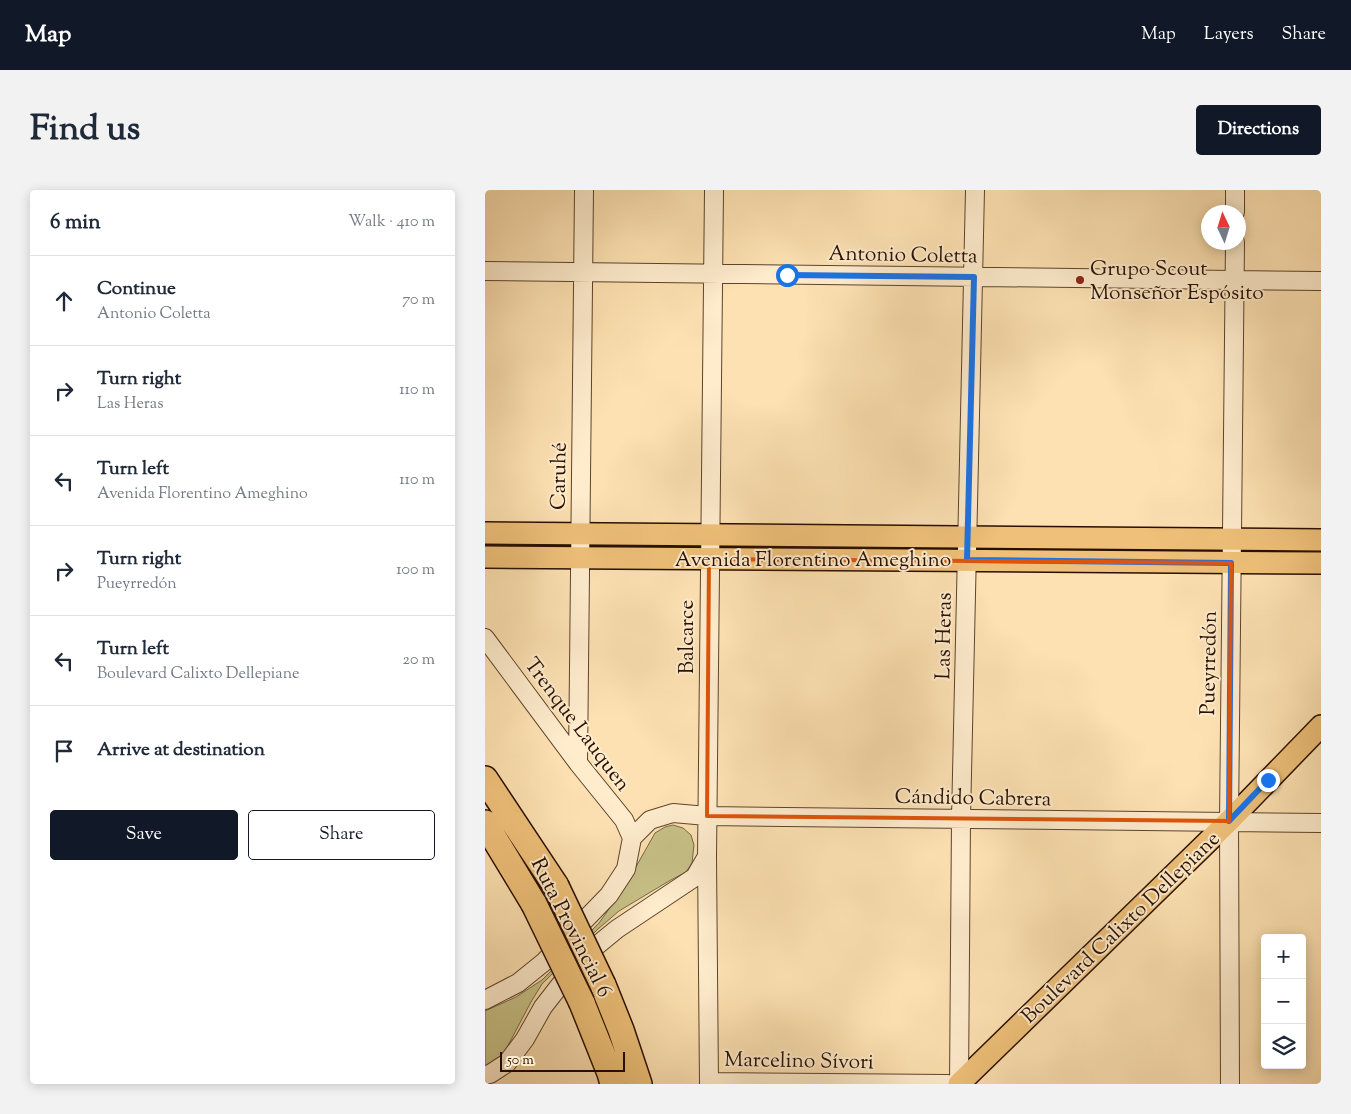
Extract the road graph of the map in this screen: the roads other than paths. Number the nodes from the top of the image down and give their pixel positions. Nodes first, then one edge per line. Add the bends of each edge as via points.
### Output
1 (584, 190) edge
2 (714, 190) edge
3 (975, 190) edge
4 (1235, 190) edge
5 (1235, 205) edge
6 (1235, 250) edge
7 (485, 272) edge
8 (583, 273) junction
9 (713, 274) junction
10 (974, 277) junction
11 (1234, 280) junction
12 (1321, 281) edge
13 (485, 534) edge
14 (580, 534) junction
15 (709, 535) junction
16 (968, 537) junction
17 (1231, 539) junction
18 (1321, 540) edge
19 (485, 557) edge
20 (580, 557) junction
21 (709, 558) junction
22 (967, 560) junction
23 (1231, 563) junction
24 (1321, 563) edge
25 (485, 638) edge
26 (1321, 726) edge
27 (578, 763) junction
28 (485, 779) edge
29 (707, 816) junction
30 (961, 819) junction
31 (1229, 821) junction
32 (1321, 822) edge
33 (485, 823) edge
34 (632, 838) junction
35 (707, 858) junction
36 (485, 1000) edge
37 (485, 1075) edge
38 (709, 1083) edge
39 (613, 1084) edge
40 (639, 1084) edge
41 (948, 1084) edge
42 (959, 1084) edge
43 (1229, 1084) edge

1 - 8 street, Caruhé
2 - 9 street, Balcarce
3 - 10 street, Las Heras
4 - 5 street
6 - 11 street, Pueyrredón
7 - 8 street, Antonio Coletta
8 - 9 street, Antonio Coletta
8 - 14 street, Caruhé
9 - 10 street, Antonio Coletta
9 - 15 street, Balcarce
10 - 11 street, Antonio Coletta
10 - 16 street, Las Heras
11 - 12 street, Antonio Coletta
11 - 17 street, Pueyrredón
13 - 14 main road, Avenida Florentino Ameghino
14 - 15 main road, Avenida Florentino Ameghino
14 - 20 street, Caruhé
15 - 16 main road, Avenida Florentino Ameghino
15 - 21 street, Balcarce
16 - 17 main road, Avenida Florentino Ameghino
16 - 22 street, Las Heras
17 - 18 main road, Avenida Florentino Ameghino
17 - 23 street, Pueyrredón
19 - 20 main road, Avenida Florentino Ameghino
20 - 21 main road, Avenida Florentino Ameghino
20 - 27 street, Caruhé
21 - 22 main road, Avenida Florentino Ameghino
21 - 29 street, Balcarce
22 - 23 main road, Avenida Florentino Ameghino
22 - 30 street, Las Heras
23 - 24 main road, Avenida Florentino Ameghino
23 - 31 street, Pueyrredón
25 - 27 street, Trenque Lauquen
26 - 31 main road, Boulevard Calixto Dellepiane
27 - 34 street, Trenque Lauquen via 624,820
28 - 40 highway, Ruta Provincial 6, bridge via 556,886 603,984
29 - 30 street, Cándido Cabrera
29 - 34 street, Cándido Cabrera via 673,813 650,820
29 - 35 street, Balcarce
30 - 31 street, Cándido Cabrera
30 - 42 street, Las Heras
31 - 32 street, Cándido Cabrera
31 - 42 main road, Boulevard Calixto Dellepiane
31 - 43 street, Pueyrredón
33 - 39 highway, Ruta Provincial 6, bridge via 534,904 581,1003
34 - 36 street via 626,869 609,895 544,962 518,983
35 - 37 street via 695,877 595,947 543,1007 507,1063
35 - 38 street, Balcarce
38 - 41 street, Marcelino Sívori

